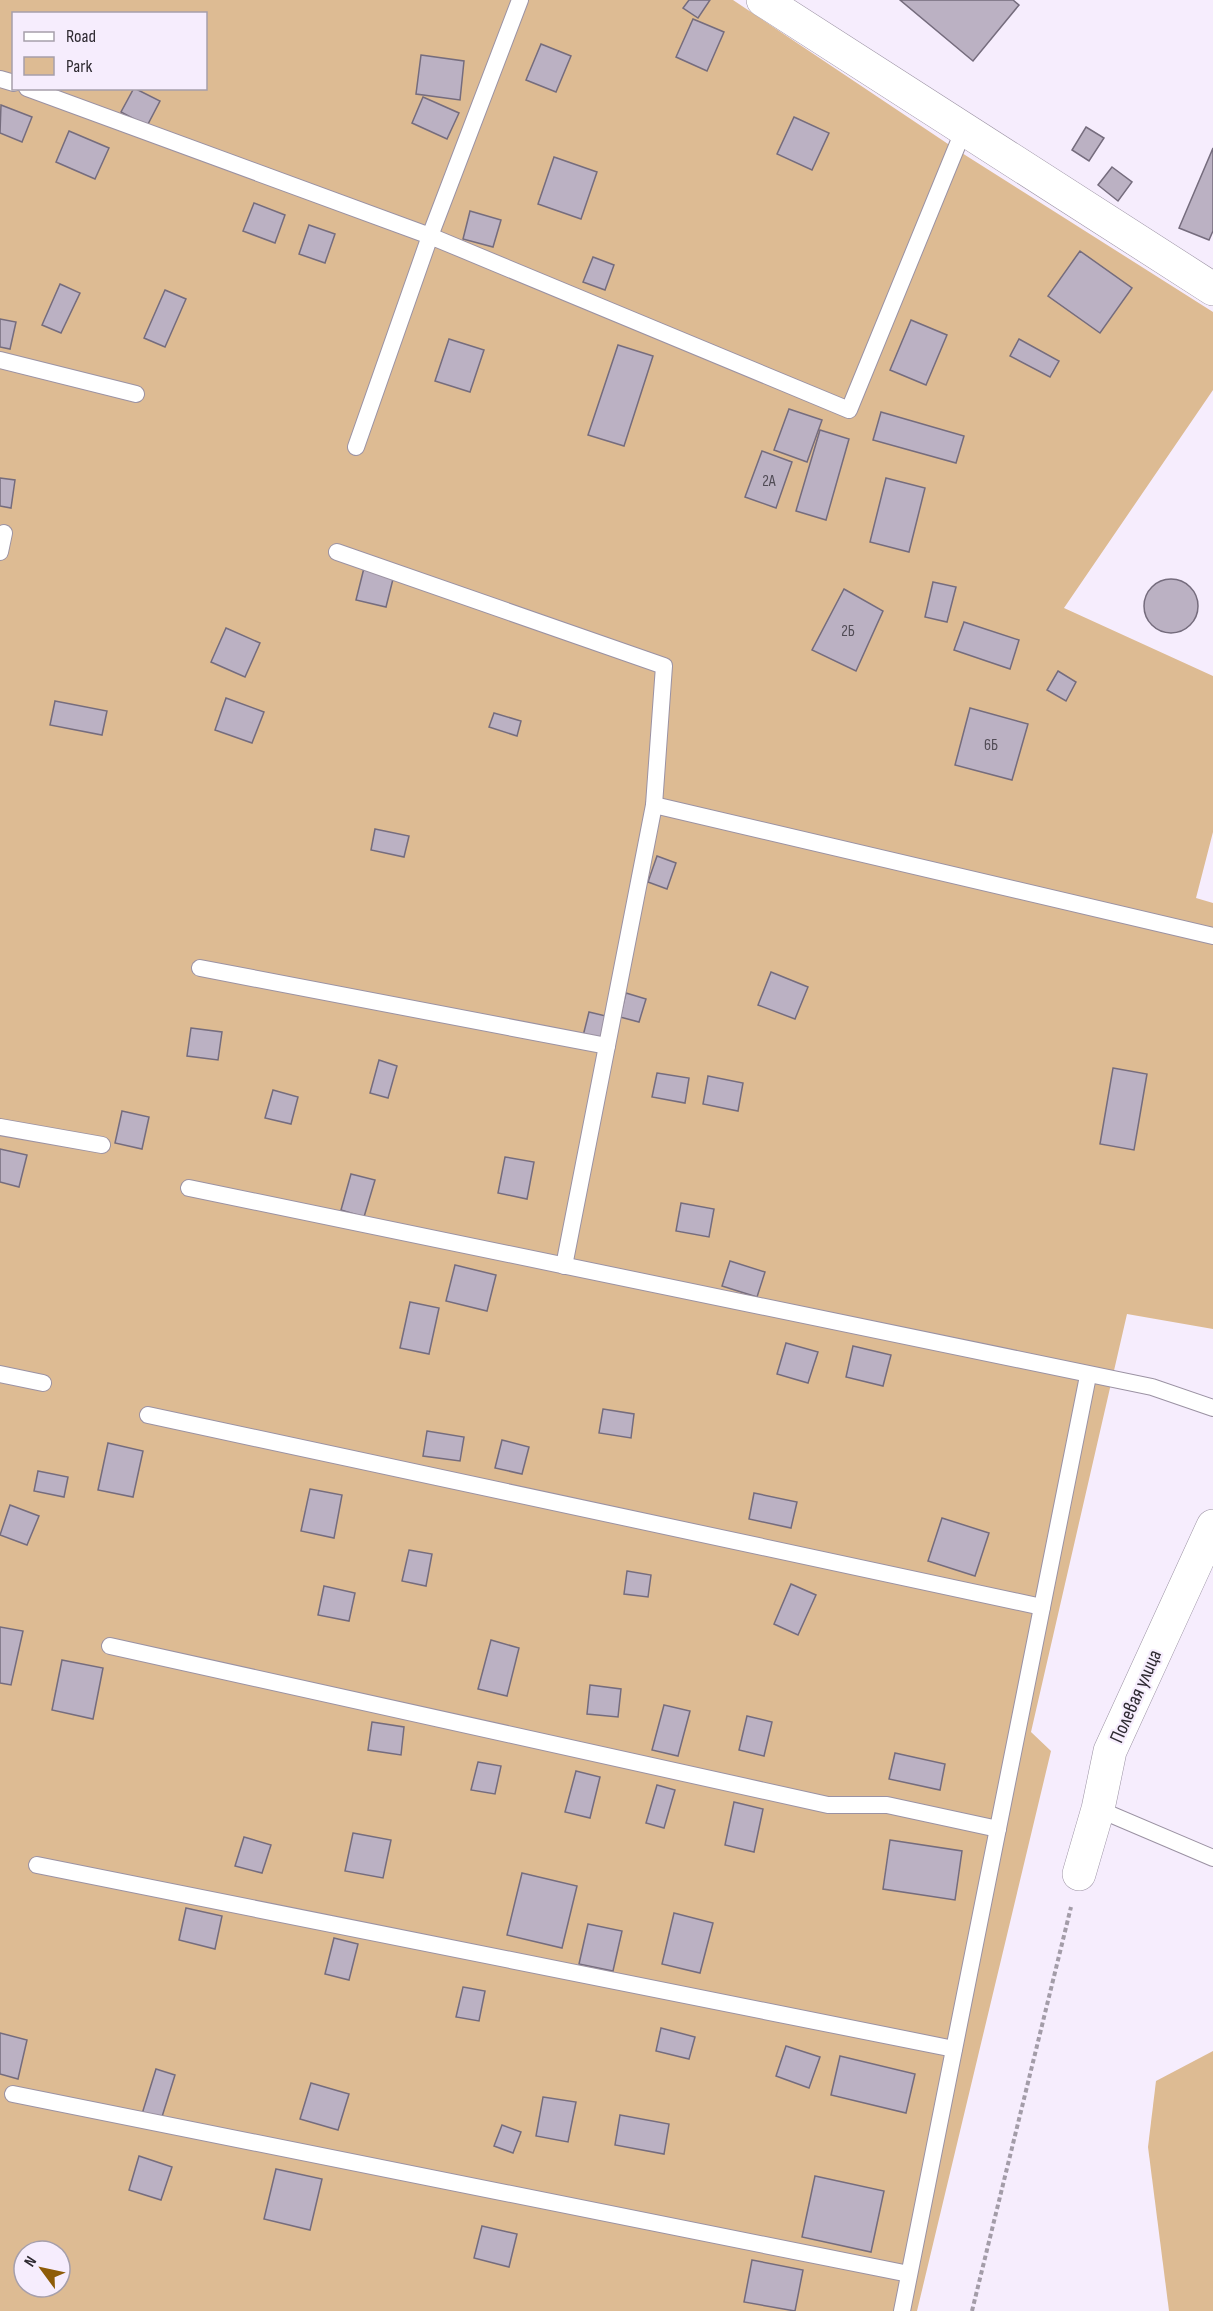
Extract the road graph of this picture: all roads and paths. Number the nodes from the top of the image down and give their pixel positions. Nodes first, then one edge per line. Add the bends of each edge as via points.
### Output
1 (520, 0) edge
2 (763, 0) edge
3 (32, 90) edge
4 (964, 129) junction
5 (430, 236) junction
6 (1210, 278) edge
7 (0, 360) edge
8 (136, 394) dead end
9 (356, 447) dead end
10 (4, 533) dead end
11 (0, 552) edge
12 (337, 552) dead end
13 (654, 805) junction
14 (1213, 936) edge
15 (200, 968) dead end
16 (607, 1046) junction
17 (0, 1127) edge
18 (102, 1145) dead end
19 (189, 1188) dead end
20 (564, 1266) junction
21 (0, 1374) edge
22 (1088, 1376) junction
23 (43, 1383) dead end
24 (1213, 1408) edge
25 (147, 1415) dead end
26 (1213, 1526) edge
27 (1205, 1558) edge
28 (1042, 1607) junction
29 (110, 1646) dead end
30 (1098, 1809) junction
31 (998, 1829) junction
32 (1213, 1858) edge
33 (37, 1865) dead end
34 (1079, 1874) joint
35 (954, 2049) junction
36 (13, 2094) dead end
37 (909, 2274) junction
38 (902, 2311) edge
39 (972, 2311) edge

1 - 5 lane
2 - 4 street
3 - 5 lane
4 - 5 lane via 849,410
4 - 6 street
5 - 9 lane
7 - 8 lane
10 - 11 lane
12 - 13 lane via 664,666
13 - 14 lane
13 - 16 lane
15 - 16 lane
16 - 20 lane
17 - 18 lane
19 - 20 lane
20 - 22 lane
21 - 23 lane
22 - 24 lane via 1152,1388
22 - 28 lane
25 - 28 lane
26 - 27 street, Полевая улица
27 - 30 street, Полевая улица via 1110,1751
28 - 31 lane
29 - 31 lane via 828,1805 887,1805
30 - 32 lane
30 - 34 street, Полевая улица
31 - 35 lane
33 - 35 lane
34 - 39 path
35 - 37 lane
36 - 37 lane
37 - 38 lane

